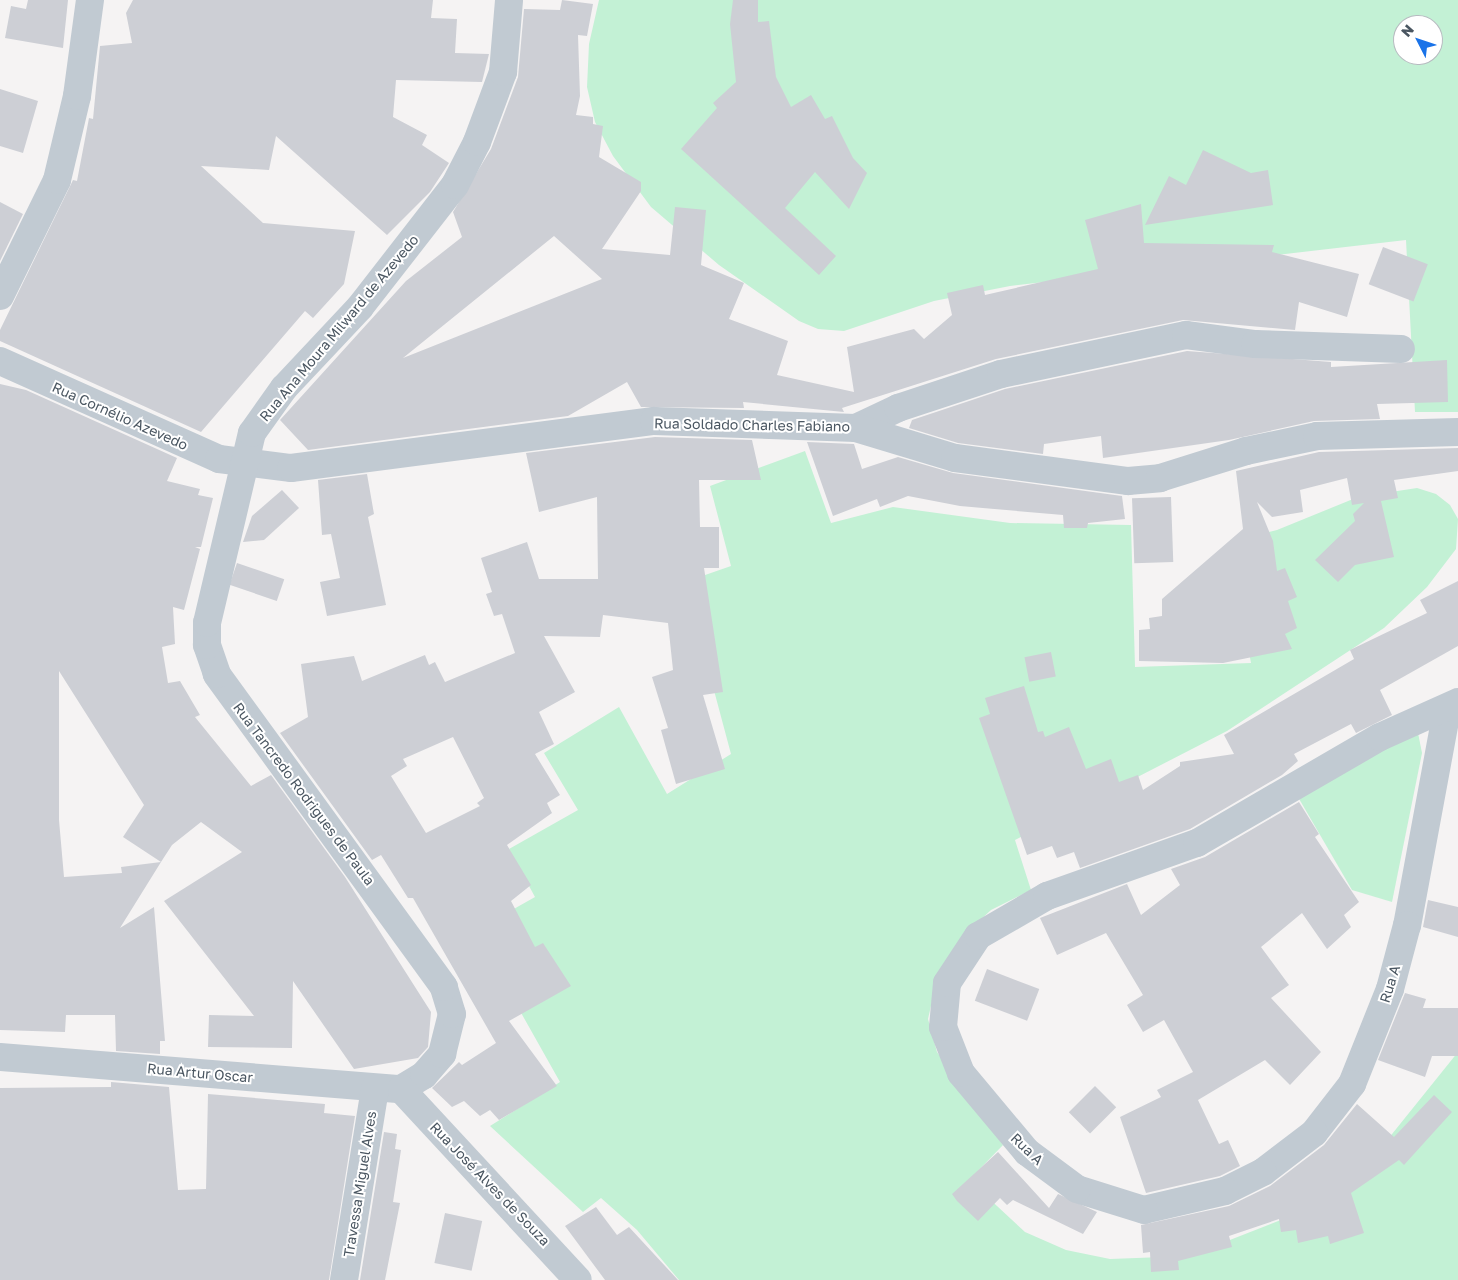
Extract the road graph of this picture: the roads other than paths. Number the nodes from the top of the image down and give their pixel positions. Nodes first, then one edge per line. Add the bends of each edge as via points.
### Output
1 (90, 0) edge
2 (509, 0) edge
3 (0, 296) edge
4 (1401, 349) dead end
5 (0, 361) edge
6 (856, 428) junction
7 (1458, 432) edge
8 (241, 465) junction
9 (1452, 706) edge
10 (0, 1057) edge
11 (388, 1088) junction
12 (344, 1280) edge
13 (578, 1280) edge

1 - 3 street via 77,96 57,180
2 - 8 street, Rua Ana Moura Milward de Azevedo via 503,72 477,142 455,185 360,308 264,412
4 - 6 street, Rua Soldado Charles Fabiano via 1255,344 1186,335 1001,374 898,408
5 - 8 street, Rua Cornélio Azevedo via 165,437
6 - 7 street via 955,458 1128,481 1160,478 1246,451 1317,436
6 - 8 street, Rua Soldado Charles Fabiano via 654,421 291,468
8 - 11 street, Rua Tancredo Rodrigues de Paula via 207,623 207,645 217,674 444,987 452,1014 447,1045 435,1066
9 - 9 street, Rua A via 1380,737 1205,839 1047,896 978,936 947,983 944,1035 962,1073 1028,1152 1077,1188 1111,1203 1144,1210 1226,1191 1263,1172 1314,1133 1352,1084 1390,989 1408,925
10 - 11 street, Rua Artur Oscar
11 - 12 street, Travessa Miguel Alves
11 - 13 street, Rua José Alves de Souza

